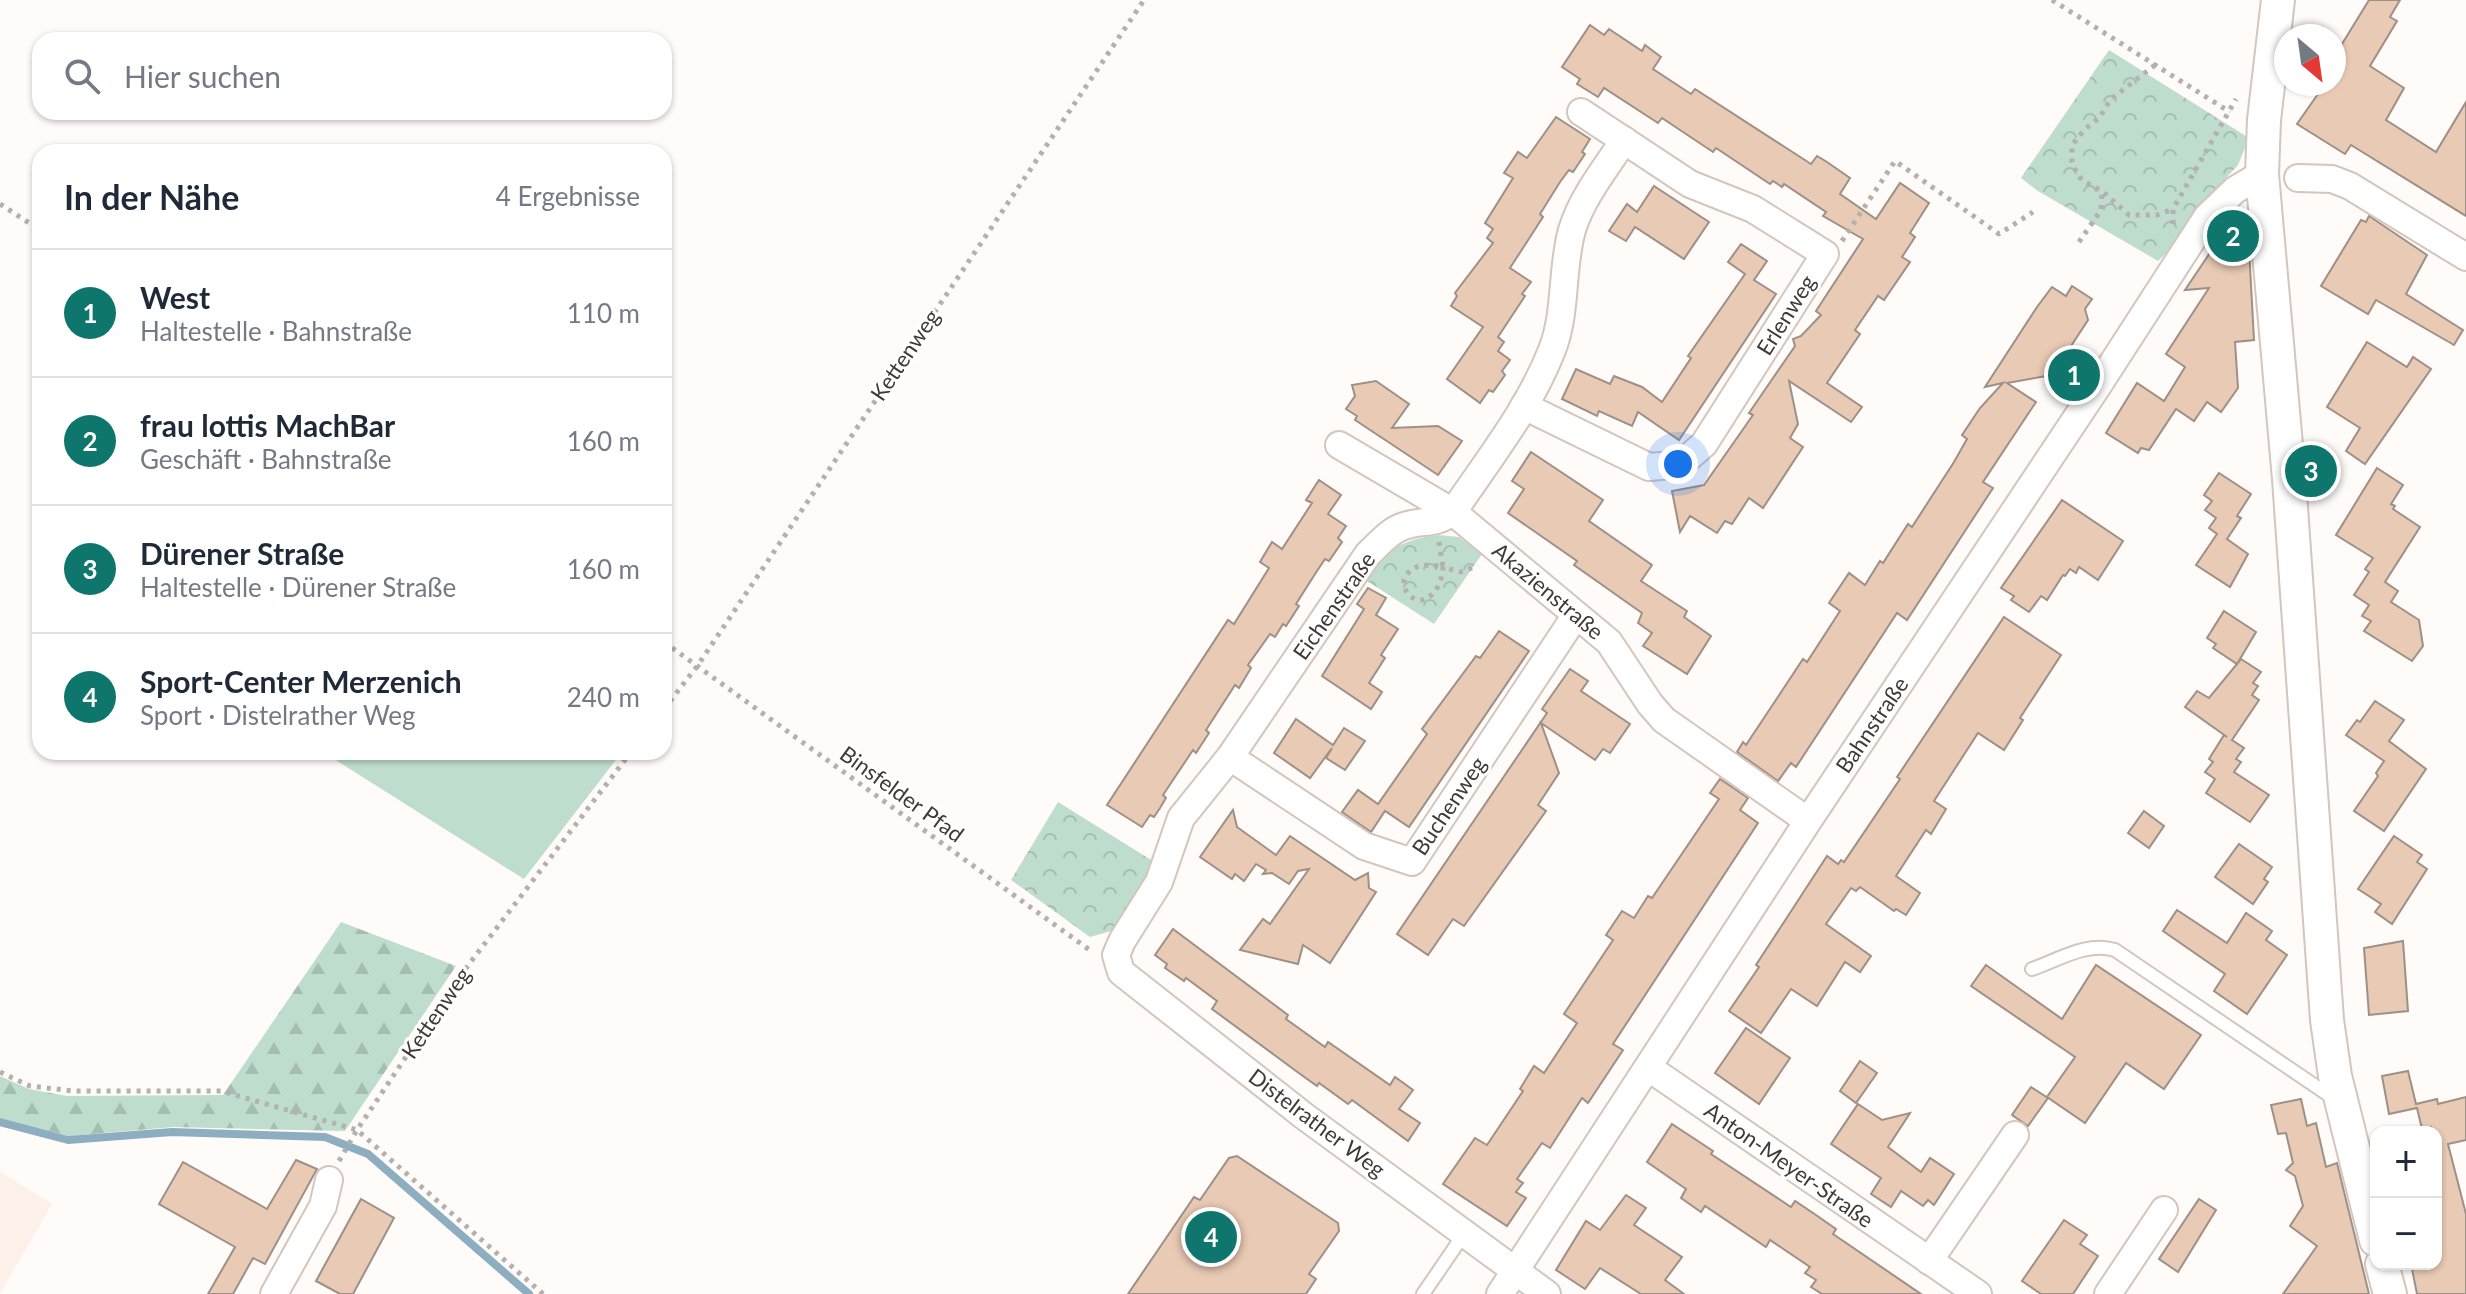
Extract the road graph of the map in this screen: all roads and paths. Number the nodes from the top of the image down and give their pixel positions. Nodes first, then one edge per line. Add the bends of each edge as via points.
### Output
1 (1144, 0) edge
2 (2052, 0) edge
3 (2278, 0) edge
4 (2155, 65) junction
5 (1581, 112) dead end
6 (1624, 140) junction
7 (2262, 174) junction
8 (2298, 178) dead end
9 (2102, 191) junction
10 (0, 204) edge
11 (2033, 212) dead end
12 (32, 225) edge
13 (2079, 242) dead end
14 (1825, 254) junction
15 (2466, 257) edge
16 (1524, 406) junction
17 (1339, 445) dead end
18 (1446, 517) junction
19 (1502, 553) junction
20 (1443, 567) junction
21 (1576, 615) junction
22 (672, 647) edge
23 (698, 665) junction
24 (672, 699) edge
25 (1230, 757) junction
26 (625, 760) edge
27 (1808, 821) junction
28 (2032, 969) dead end
29 (1121, 972) junction
30 (1649, 1068) junction
31 (0, 1072) edge
32 (2342, 1104) junction
33 (357, 1130) junction
34 (2015, 1135) dead end
35 (329, 1180) joint
36 (2164, 1210) dead end
37 (2370, 1216) edge
38 (1464, 1234) junction
39 (1929, 1261) junction
40 (2384, 1270) edge
41 (1507, 1283) edge
42 (274, 1294) edge
43 (543, 1294) edge
44 (1423, 1294) edge
45 (1547, 1294) edge
46 (1978, 1294) edge
47 (2108, 1294) edge
48 (2390, 1294) edge

1 - 23 path, Kettenweg
2 - 4 path
3 - 7 street
4 - 9 path via 2110,100 2072,145 2077,174
4 - 9 path via 2229,111 2173,209 2129,215
5 - 6 street, Erlenweg
6 - 14 street, Erlenweg via 1690,184 1753,209
6 - 16 street via 1579,210 1552,350
7 - 27 street, Bahnstraße via 2235,190 2207,217
7 - 32 street via 2327,1020
8 - 15 street via 2332,179 2350,186
9 - 13 path via 2101,210
10 - 12 path
11 - 14 path via 1999,234 1895,161 1837,249
14 - 16 street, Erlenweg via 1704,444 1688,458 1649,467
16 - 18 street
17 - 18 street, Akazienstraße
18 - 19 street, Akazienstraße
18 - 20 path
18 - 25 street, Eichenstraße via 1403,526 1368,554
19 - 20 path via 1460,572
19 - 21 street, Akazienstraße
20 - 20 path via 1422,564 1412,569 1403,585 1407,594 1431,597 1441,585
21 - 25 street, Buchenweg via 1412,862 1364,846
21 - 27 street, Akazienstraße via 1609,642 1664,720
22 - 23 path, Binsfelder Pfad
23 - 24 path, Kettenweg
23 - 29 path, Binsfelder Pfad
25 - 29 street, Eichenstraße via 1181,818 1159,882 1116,955
26 - 33 path, Kettenweg via 460,976
27 - 30 street, Bahnstraße
28 - 32 lane via 2090,948 2115,950
29 - 38 street, Distelrather Weg
30 - 39 street, Anton-Meyer-Straße
30 - 41 street, Bahnstraße
31 - 33 path via 30,1086 73,1091 221,1091
32 - 37 street
33 - 35 path, Kettenweg
33 - 43 path
34 - 39 street
35 - 42 street via 323,1206
36 - 47 street
38 - 41 street, Distelrather Weg
38 - 44 lane
39 - 46 street, Anton-Meyer-Straße
40 - 48 street
41 - 45 street, Distelrather Weg

